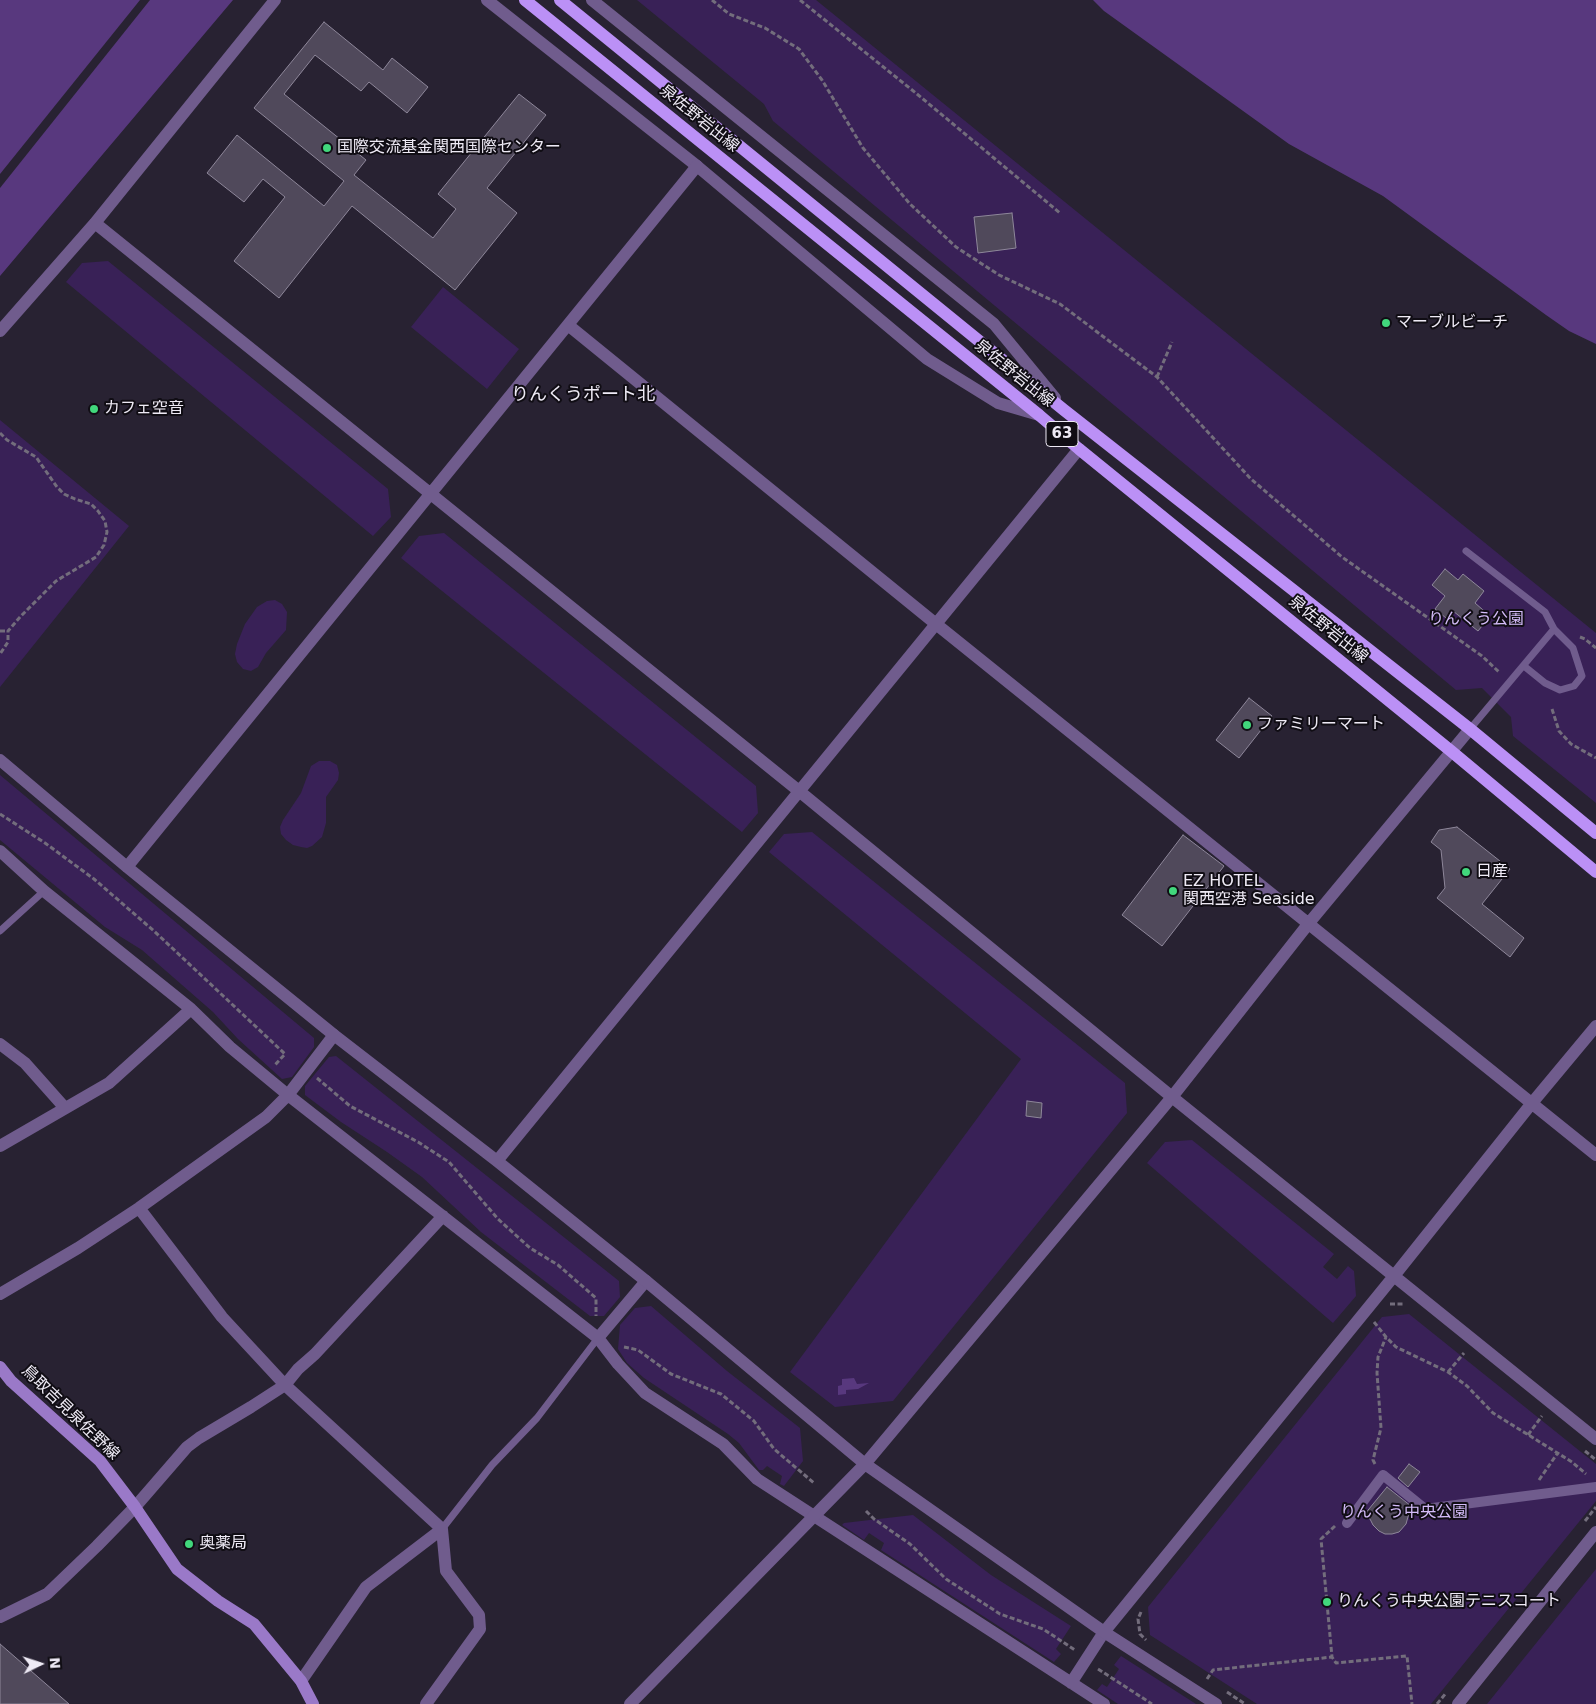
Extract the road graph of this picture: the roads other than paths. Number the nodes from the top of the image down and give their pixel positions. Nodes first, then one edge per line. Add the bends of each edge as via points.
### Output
1 (275, 0) edge
2 (487, 0) edge
3 (526, 0) edge
4 (560, 0) edge
5 (592, 0) edge
6 (697, 166) junction
7 (96, 223) junction
8 (568, 325) junction
9 (0, 332) edge
10 (1064, 410) junction
11 (1039, 415) junction
12 (1079, 449) junction
13 (430, 493) junction
14 (1466, 551) dead end
15 (936, 624) junction
16 (1554, 629) junction
17 (1524, 666) junction
18 (1470, 729) junction
19 (1451, 751) junction
20 (0, 760) edge
21 (799, 791) junction
22 (1596, 833) edge
23 (0, 851) edge
24 (128, 867) junction
25 (1596, 872) edge
26 (44, 891) junction
27 (1309, 923) junction
28 (0, 931) edge
29 (192, 1009) junction
30 (1596, 1026) edge
31 (334, 1035) junction
32 (1, 1047) edge
33 (288, 1095) junction
34 (1172, 1097) junction
35 (1532, 1103) junction
36 (65, 1108) junction
37 (0, 1146) edge
38 (1596, 1155) edge
39 (496, 1161) junction
40 (139, 1208) junction
41 (443, 1216) junction
42 (1394, 1276) junction
43 (646, 1281) junction
44 (0, 1294) edge
45 (598, 1338) junction
46 (0, 1367) edge
47 (286, 1385) junction
48 (1596, 1439) edge
49 (865, 1464) junction
50 (1593, 1487) edge
51 (135, 1507) junction
52 (815, 1516) junction
53 (1347, 1523) road end
54 (442, 1530) junction
55 (1596, 1532) edge
56 (0, 1617) edge
57 (1104, 1632) junction
58 (301, 1681) junction
59 (1071, 1683) junction
60 (313, 1704) edge
61 (426, 1704) edge
62 (630, 1704) edge
63 (1102, 1704) edge
64 (1216, 1704) edge
65 (1458, 1704) edge

1 - 7 street
2 - 6 street
3 - 11 main road, 泉佐野岩出線 / 63
4 - 10 main road, 泉佐野岩出線 / 63
5 - 10 street via 994,324
6 - 8 street
6 - 11 street via 927,359 998,403
7 - 9 street
7 - 13 street
8 - 13 street
8 - 15 street
10 - 18 main road, 泉佐野岩出線 / 63
11 - 12 main road, 泉佐野岩出線 / 63
12 - 15 street
12 - 19 main road, 泉佐野岩出線 / 63
13 - 21 street
13 - 24 street
14 - 16 lane via 1545,612
15 - 21 street
15 - 27 street
16 - 17 lane
16 - 17 lane via 1573,648 1582,676 1574,686 1560,690
17 - 18 lane
18 - 19 street
18 - 22 main road, 泉佐野岩出線 / 63
19 - 25 main road, 泉佐野岩出線 / 63
19 - 27 street
20 - 24 street
21 - 34 street
21 - 39 street
23 - 26 street
24 - 31 street
26 - 28 lane
26 - 29 street
27 - 34 street
27 - 35 street
29 - 33 street via 230,1047
29 - 36 street via 109,1083
30 - 35 street
31 - 33 street
31 - 39 street
32 - 36 street via 25,1063
33 - 40 street via 266,1118
33 - 41 street
34 - 42 street
34 - 49 street
35 - 38 street
35 - 42 street
36 - 37 street
39 - 43 street
40 - 44 street
40 - 47 street via 222,1317
41 - 45 street
41 - 47 street
42 - 48 street
42 - 57 street
43 - 45 street
43 - 49 street
45 - 52 street via 645,1393 723,1444 757,1479
45 - 54 lane via 537,1418 492,1465
46 - 51 main road, 鳥取吉見泉佐野線 via 11,1381 100,1462
47 - 51 street via 187,1447
47 - 54 street
49 - 52 street
49 - 57 street
50 - 53 street via 1425,1509 1383,1475
51 - 56 street via 47,1594
51 - 58 main road, 鳥取吉見泉佐野線 via 177,1569 254,1624
52 - 59 street
52 - 62 street
54 - 58 street via 366,1587
54 - 61 street via 446,1571 479,1615 480,1629
55 - 65 street
57 - 59 street
57 - 64 street
58 - 60 main road, 鳥取吉見泉佐野線
59 - 63 street

